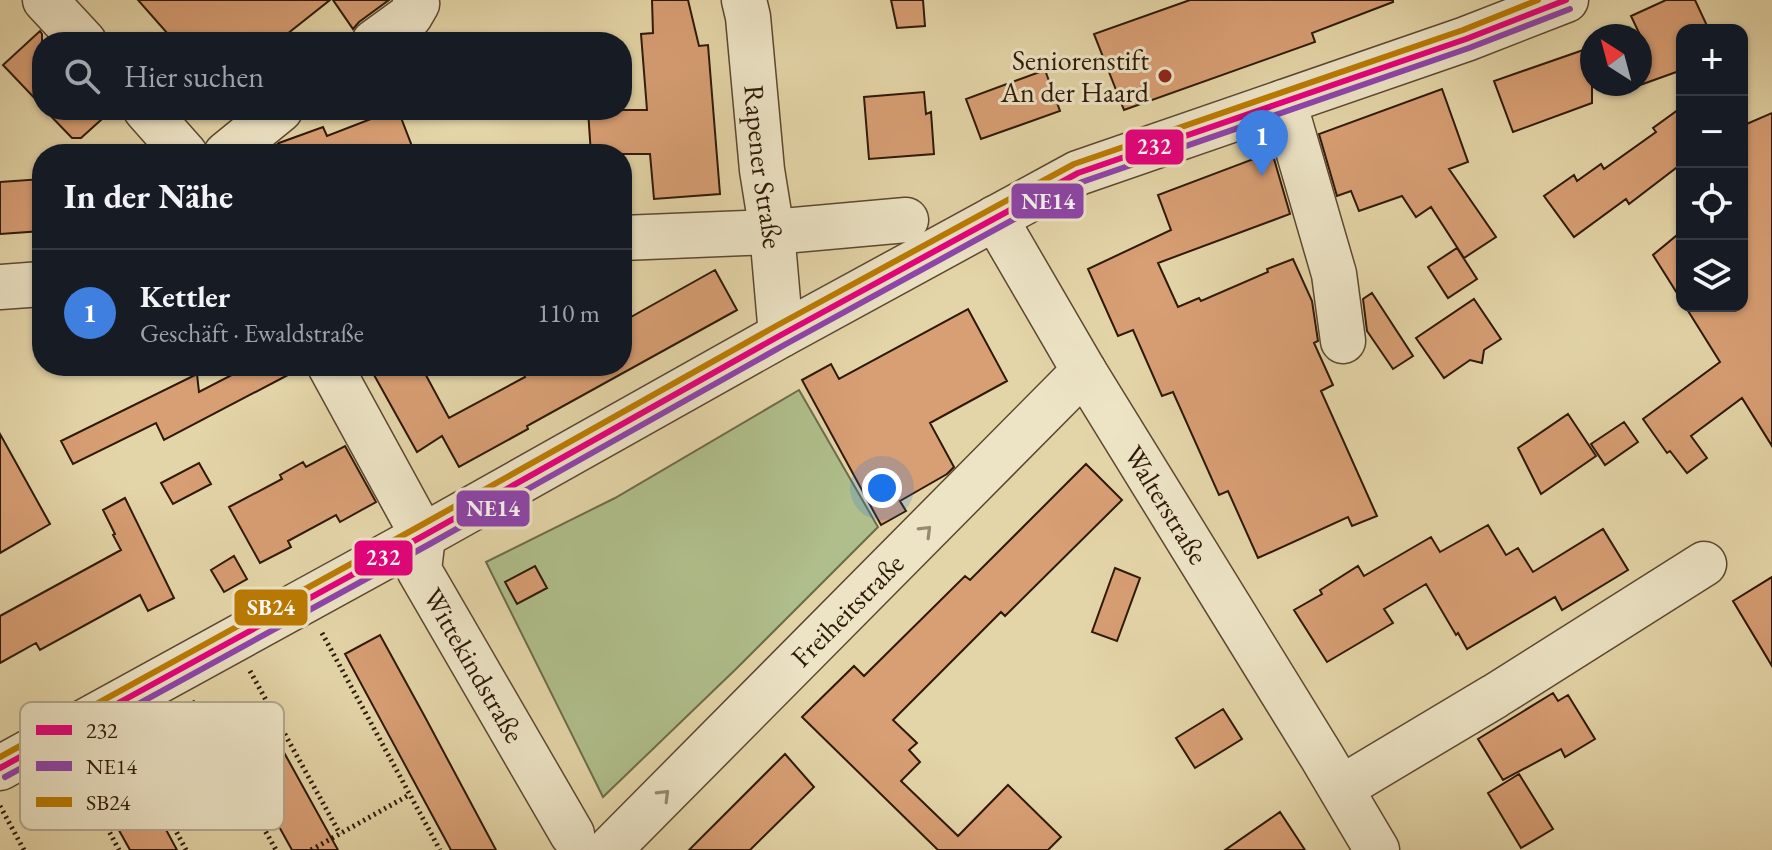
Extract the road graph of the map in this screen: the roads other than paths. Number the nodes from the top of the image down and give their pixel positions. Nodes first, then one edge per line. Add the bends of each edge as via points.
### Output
1 (45, 0) edge
2 (415, 0) edge
3 (744, 0) edge
4 (1566, 0) edge
5 (75, 32) edge
6 (388, 32) edge
7 (1284, 102) junction
8 (155, 120) edge
9 (268, 120) edge
10 (176, 144) edge
11 (238, 144) edge
12 (995, 218) junction
13 (906, 220) dead end
14 (772, 232) junction
15 (632, 238) edge
16 (32, 285) edge
17 (0, 287) edge
18 (781, 335) junction
19 (1343, 341) dead end
20 (1084, 371) junction
21 (335, 376) edge
22 (423, 536) junction
23 (1704, 564) dead end
24 (120, 702) edge
25 (20, 757) edge
26 (0, 768) edge
27 (1341, 788) junction
28 (590, 842) edge
29 (1377, 850) edge

1 - 5 street
2 - 6 street via 410,16
3 - 14 street, Rapener Straße
4 - 7 street
7 - 12 street via 1078,173
7 - 19 street via 1334,274
8 - 10 street
9 - 11 street
12 - 18 street
12 - 20 street, Walterstraße
13 - 14 street
14 - 15 street
14 - 18 street, Rapener Straße
16 - 17 street
18 - 22 street
20 - 27 street, Walterstraße
28 -> 20 street, Freiheitstraße
21 - 22 street
22 - 24 street
22 - 28 street, Wittekindstraße via 419,570
23 - 27 street
25 - 26 street
27 - 29 street, Walterstraße

